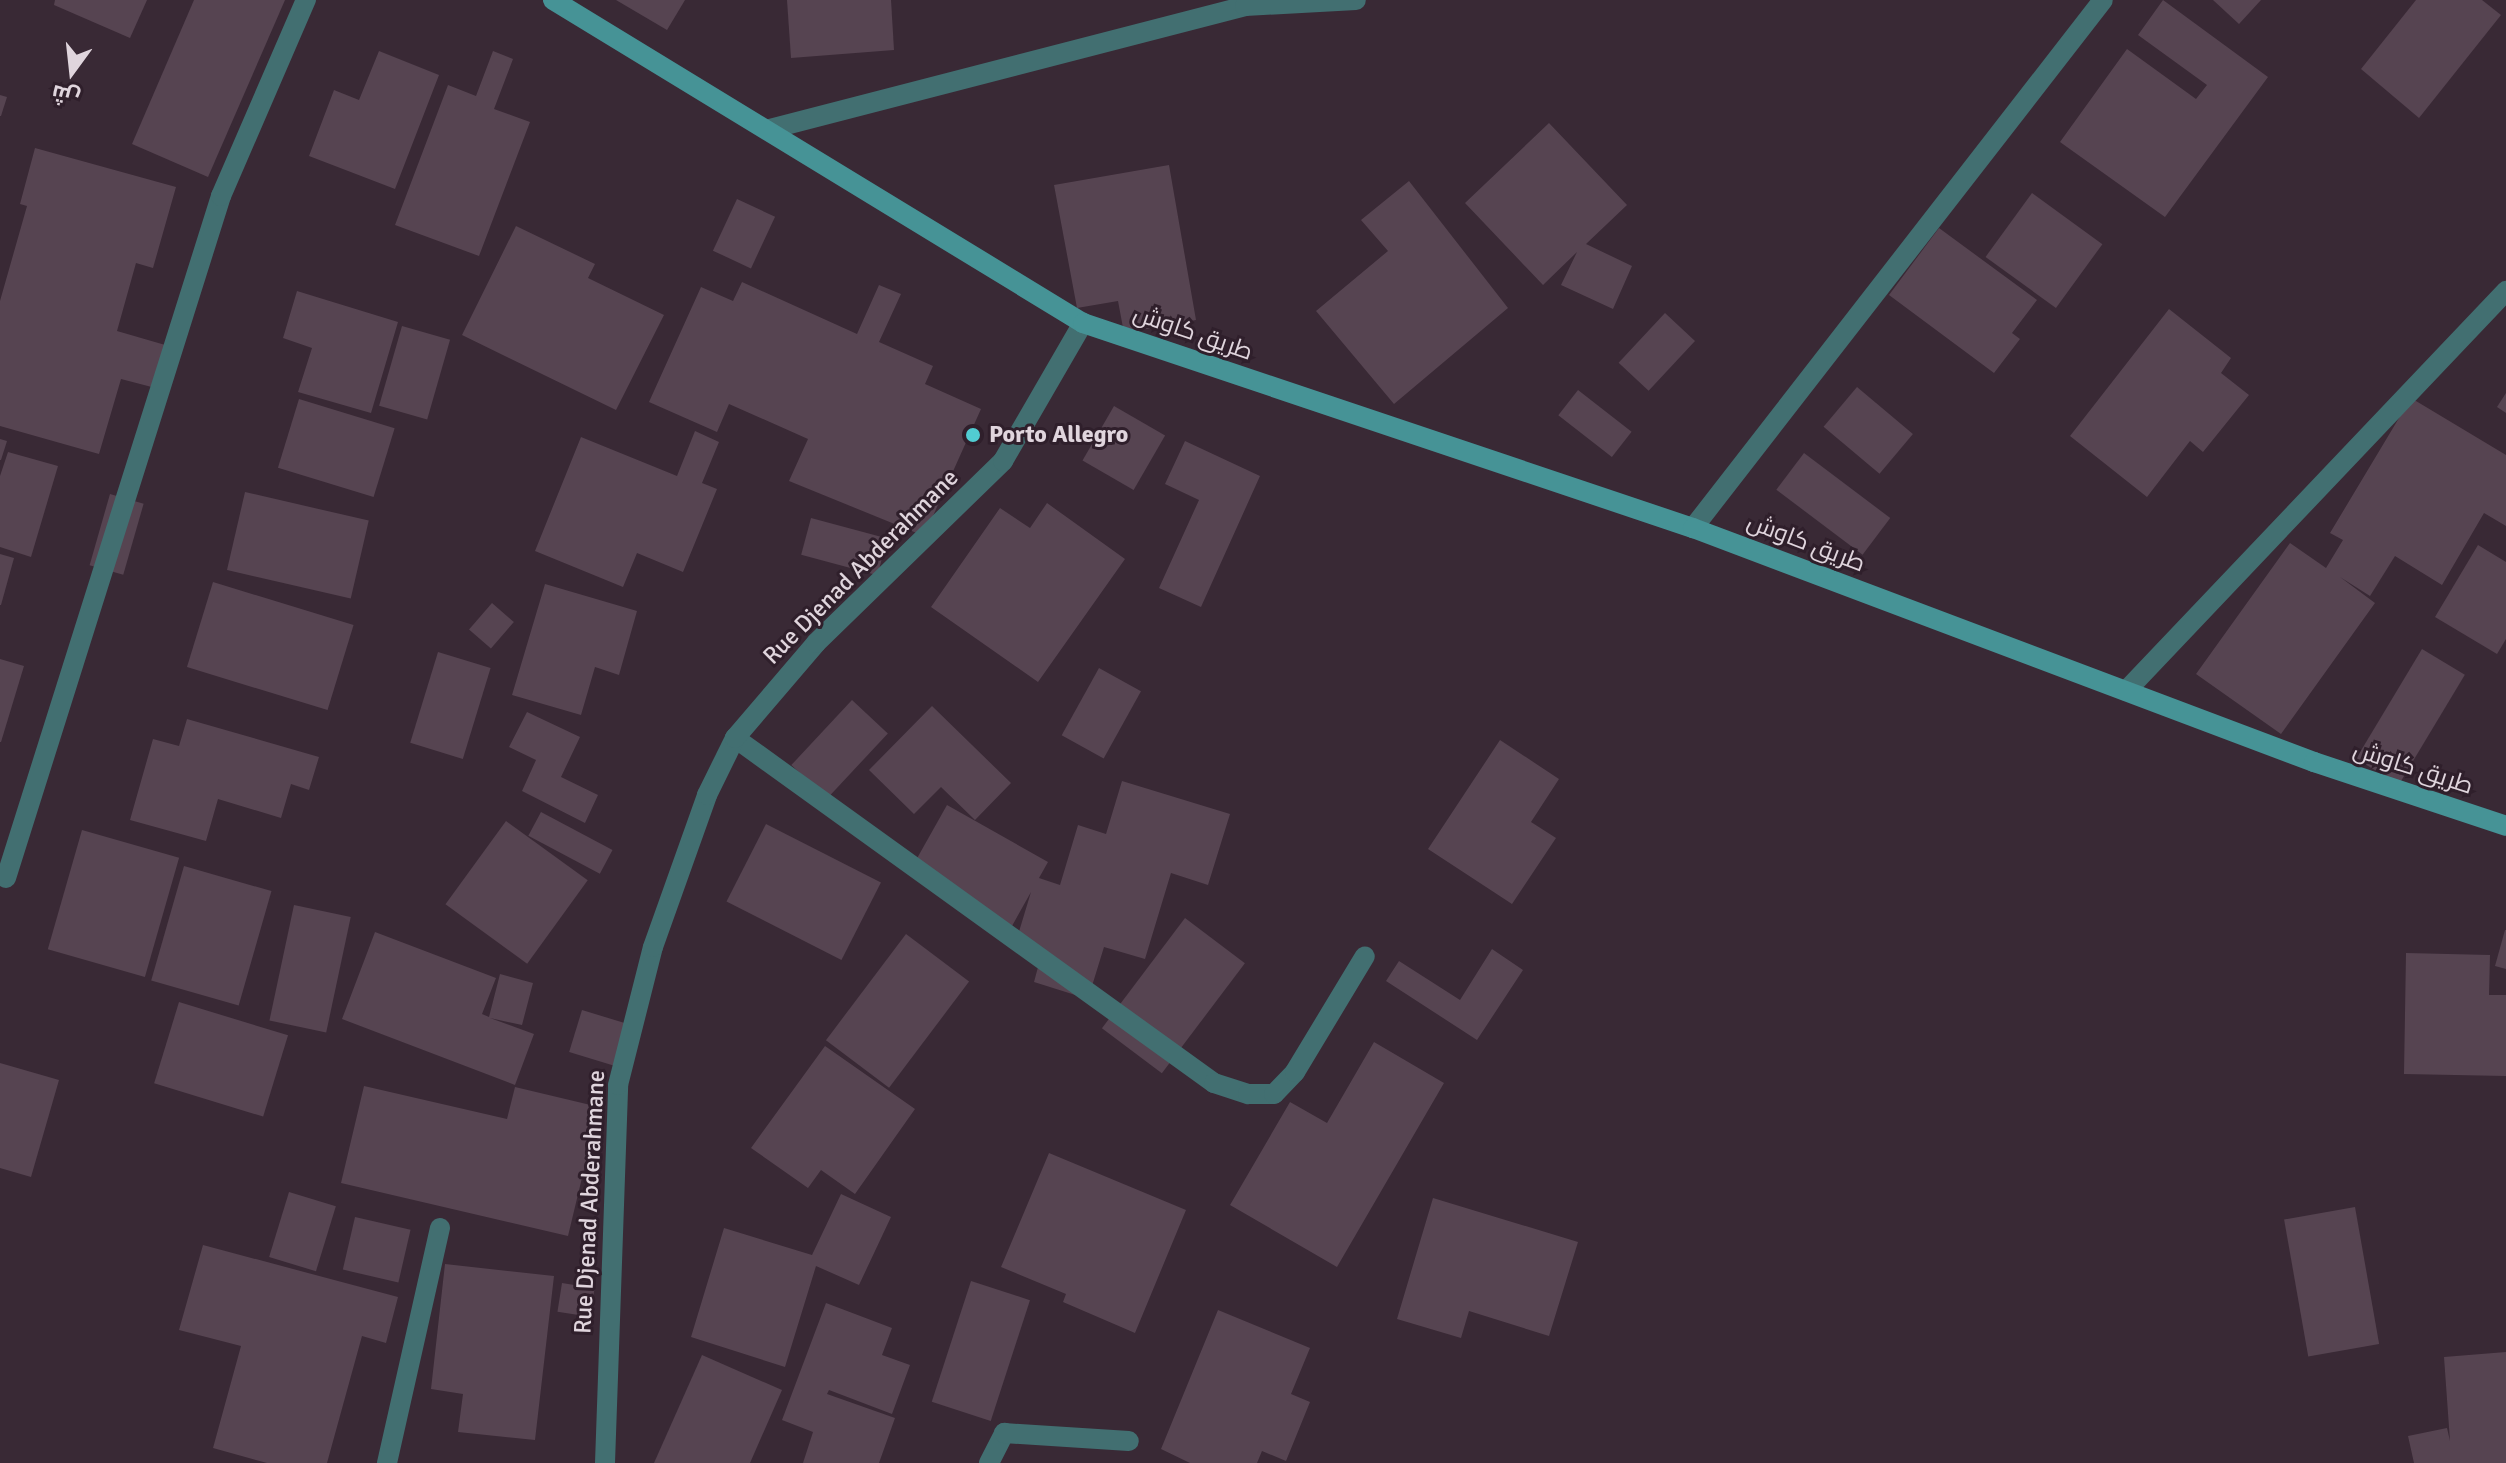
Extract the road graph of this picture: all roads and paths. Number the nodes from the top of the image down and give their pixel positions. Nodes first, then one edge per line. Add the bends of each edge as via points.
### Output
1 (306, 0) edge
2 (553, 0) edge
3 (1356, 0) edge
4 (2103, 0) edge
5 (1245, 3) edge
6 (770, 129) junction
7 (2506, 291) edge
8 (1083, 323) junction
9 (1693, 528) junction
10 (2126, 691) junction
11 (735, 738) junction
12 (2506, 826) edge
13 (6, 878) dead end
14 (1365, 956) dead end
15 (440, 1228) dead end
16 (1129, 1441) dead end
17 (387, 1463) edge
18 (605, 1463) edge
19 (989, 1463) edge

1 - 13 street via 221,196
2 - 6 street
3 - 5 street
4 - 9 street
5 - 6 street
6 - 8 street
7 - 10 street
8 - 9 street, طريق كاوش
8 - 11 street, Rue Djenad Abderahmane via 1003,461 816,643
9 - 10 street, طريق كاوش
10 - 12 street, طريق كاوش
11 - 14 street via 1214,1083 1248,1094 1274,1094 1295,1072
11 - 18 street, Rue Djenad Abderahmane via 707,795 653,947 618,1085
15 - 17 street
16 - 19 street via 1004,1433

